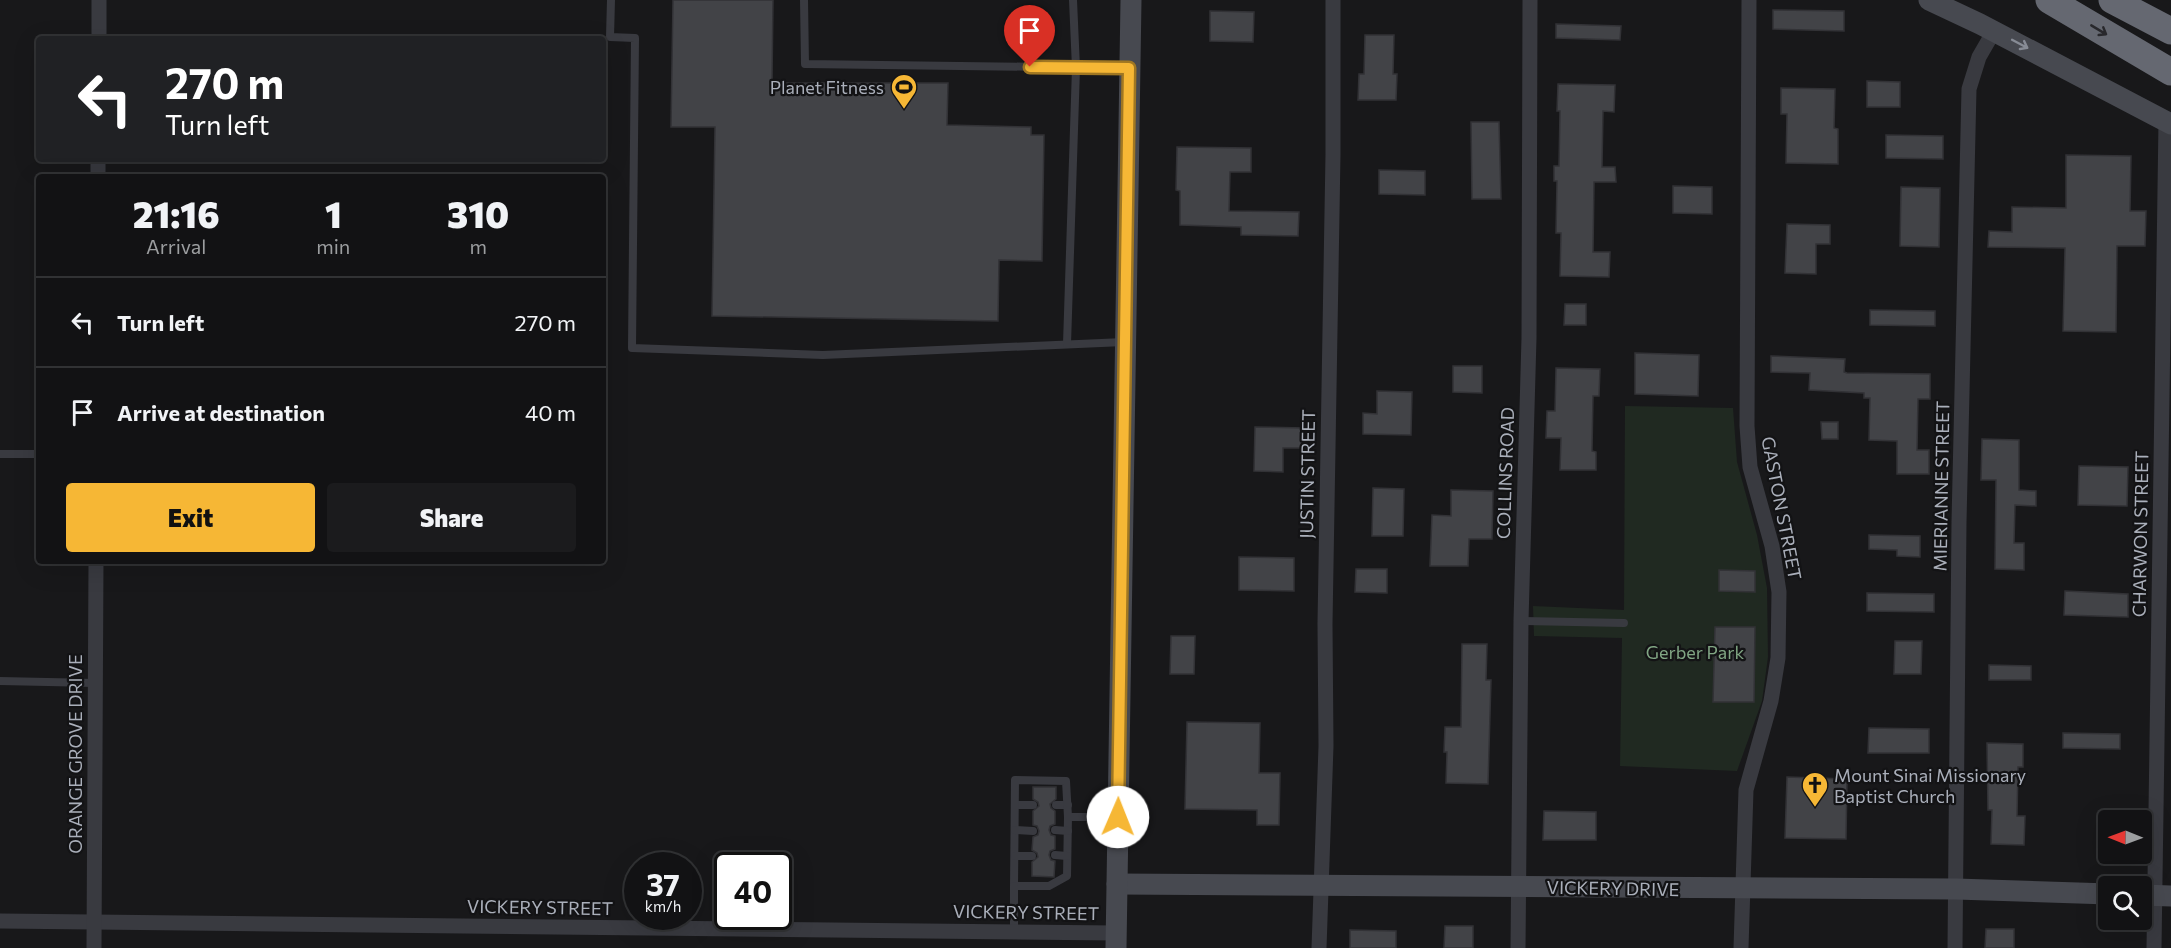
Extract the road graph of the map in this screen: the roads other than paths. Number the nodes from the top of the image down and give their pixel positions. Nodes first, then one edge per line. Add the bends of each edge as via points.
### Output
1 (99, 0) edge
2 (611, 0) edge
3 (804, 0) edge
4 (1073, 0) edge
5 (1131, 0) edge
6 (1333, 0) edge
7 (1530, 0) edge
8 (1749, 0) edge
9 (1929, 0) edge
10 (2049, 0) edge
11 (2112, 0) edge
12 (1994, 31) junction
13 (2171, 31) edge
14 (99, 36) edge
15 (1076, 68) junction
16 (1129, 68) junction
17 (2171, 72) edge
18 (2168, 122) edge
19 (1125, 342) junction
20 (1067, 344) junction
21 (0, 454) edge
22 (36, 454) edge
23 (96, 564) edge
24 (1521, 621) junction
25 (1624, 623) dead end
26 (0, 681) edge
27 (95, 683) junction
28 (1015, 805) junction
29 (1033, 805) dead end
30 (1056, 805) dead end
31 (1068, 805) junction
32 (1068, 817) junction
33 (1118, 817) junction
34 (1015, 830) junction
35 (1033, 831) dead end
36 (1055, 831) dead end
37 (1068, 831) junction
38 (1055, 855) dead end
39 (1015, 856) junction
40 (1032, 856) dead end
41 (1067, 856) junction
42 (1117, 884) junction
43 (1321, 885) junction
44 (1014, 886) junction
45 (1518, 887) junction
46 (1743, 889) junction
47 (1956, 889) junction
48 (2098, 894) edge
49 (2156, 895) edge
50 (0, 921) edge
51 (94, 921) junction
52 (1014, 931) junction
53 (1116, 940) edge
54 (94, 948) edge
55 (1319, 948) edge
56 (1518, 948) edge
57 (1741, 948) edge
58 (1955, 948) edge
59 (2154, 948) edge

1 - 14 street
2 - 20 lane via 610,38 635,38 632,348 823,355
3 - 15 lane via 805,64
4 - 15 lane
5 - 16 street
6 - 43 street, JUSTIN STREET via 1326,746
7 - 24 street, COLLINS ROAD
8 - 46 street, GASTON STREET via 1747,426 1750,467 1772,546 1779,592 1778,658 1771,701 1746,790
9 - 12 street
10 -> 17 highway
11 - 13 highway
12 -> 18 street
12 - 47 street, MIERIANNE STREET via 1978,57 1969,88 1959,510
15 - 16 lane
15 - 20 lane
16 - 19 street
18 - 49 street, CHARWON STREET
19 - 20 lane
19 - 33 street
21 - 22 lane
23 - 27 street, ORANGE GROVE DRIVE
24 - 25 lane
24 - 45 street, COLLINS ROAD
26 - 27 lane
27 - 51 street, ORANGE GROVE DRIVE
28 - 29 lane
28 - 31 lane via 1015,780 1066,781
28 - 34 lane
30 - 31 lane
31 - 32 lane
32 - 33 lane
32 - 37 lane
33 - 42 street
34 - 35 lane
34 - 39 lane
36 - 37 lane
37 - 41 lane
38 - 41 lane
39 - 40 lane
39 - 44 lane
41 - 44 lane via 1067,876 1049,886
42 - 43 street, VICKERY DRIVE
42 - 53 street
43 - 45 street, VICKERY DRIVE
43 - 55 street, JUSTIN STREET
44 - 52 lane
45 - 46 street, VICKERY DRIVE
45 - 56 street, COLLINS ROAD
46 - 47 street, VICKERY DRIVE
46 - 57 street, GASTON STREET
47 - 48 street, VICKERY DRIVE
47 - 58 street, MIERIANNE STREET
49 - 59 street, CHARWON STREET
50 - 51 street, VICKERY STREET
51 - 52 street, VICKERY STREET
51 - 54 street, ORANGE GROVE DRIVE
52 - 53 street, VICKERY STREET

